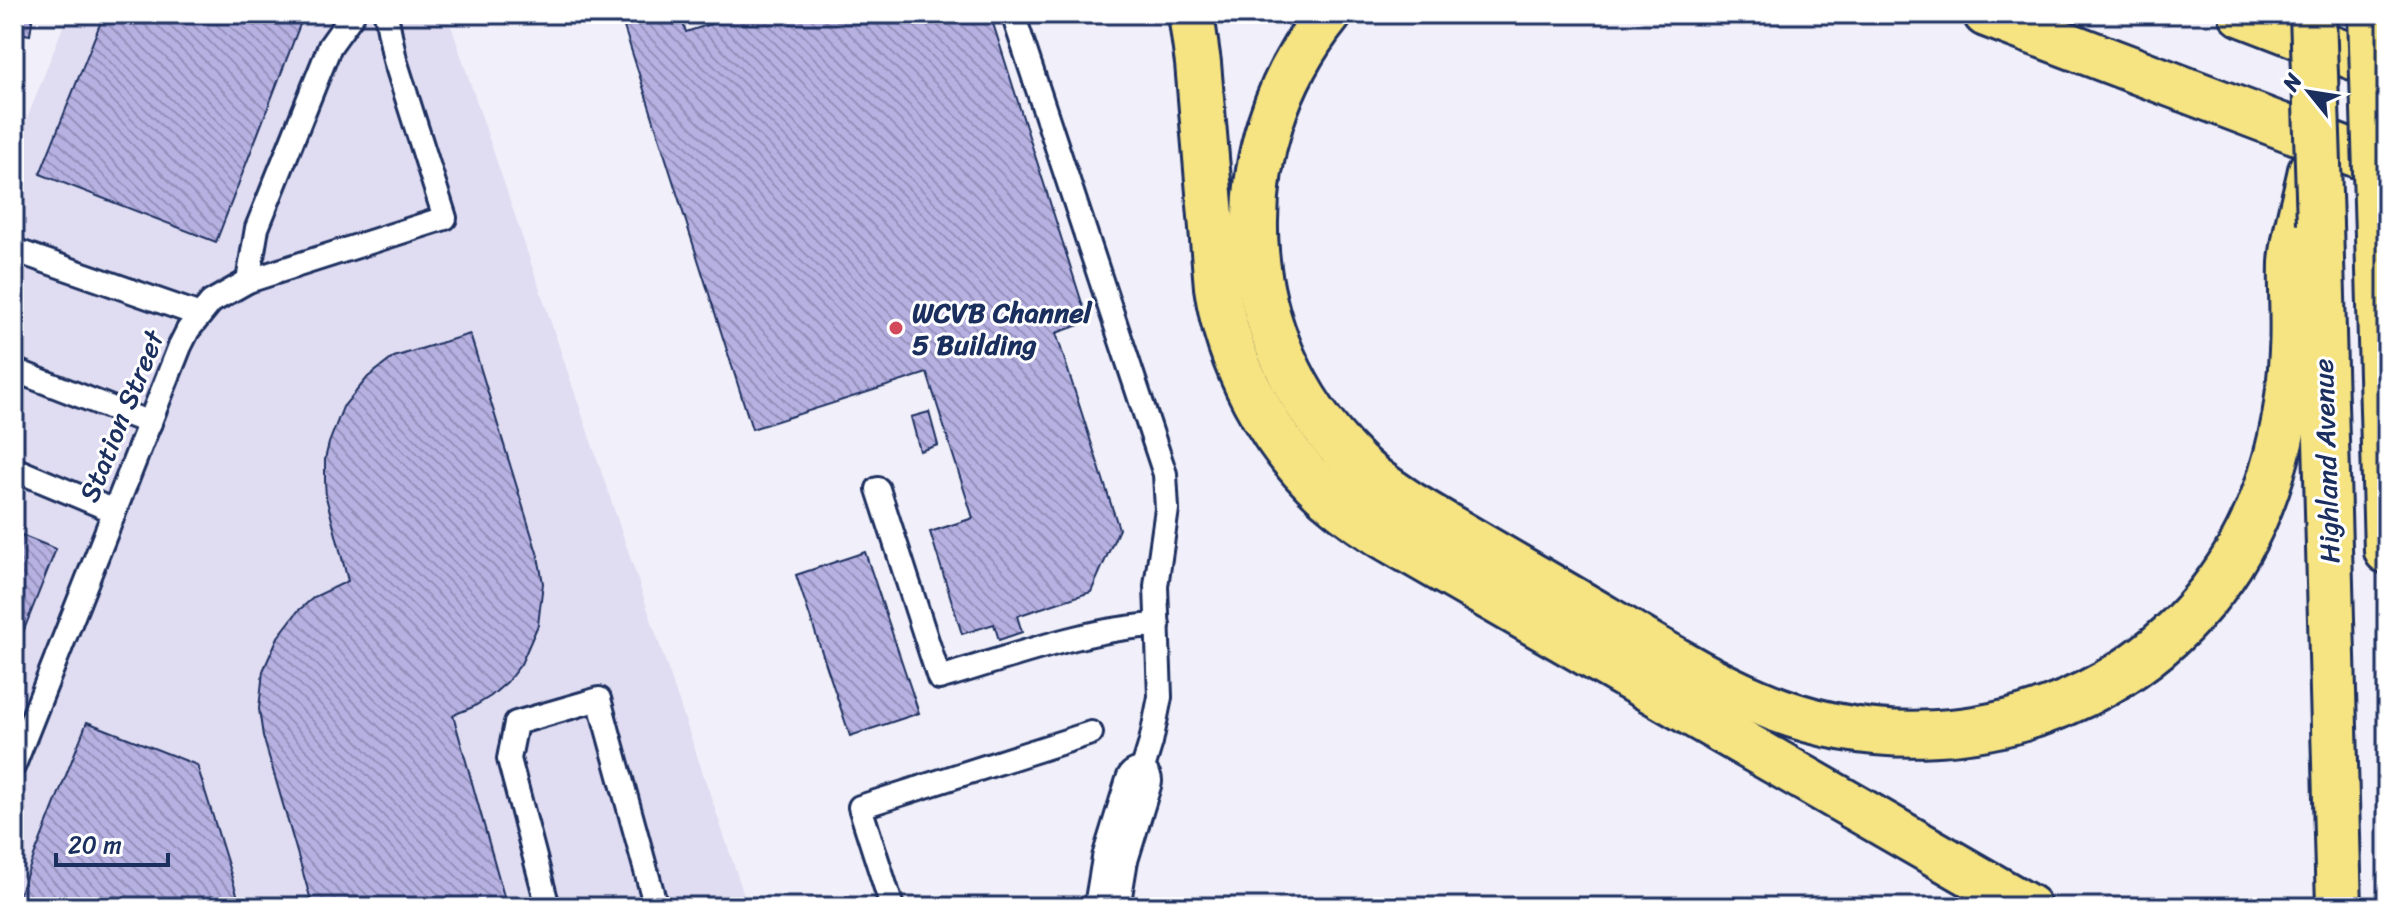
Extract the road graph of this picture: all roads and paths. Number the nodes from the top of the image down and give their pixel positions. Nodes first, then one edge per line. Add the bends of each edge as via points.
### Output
1 (353, 14) edge
2 (386, 14) edge
3 (1013, 14) edge
4 (1191, 14) edge
5 (1329, 14) edge
6 (1986, 14) edge
7 (2242, 14) edge
8 (2313, 14) edge
9 (2371, 14) edge
10 (2387, 70) edge
11 (2387, 166) edge
12 (2310, 220) junction
13 (14, 250) edge
14 (248, 281) junction
15 (200, 315) junction
16 (14, 370) edge
17 (150, 423) junction
18 (14, 469) edge
19 (2386, 485) edge
20 (878, 489) dead end
21 (114, 511) junction
22 (2387, 551) edge
23 (1158, 625) junction
24 (1091, 733) dead end
25 (14, 765) edge
26 (1139, 781) joint
27 (548, 907) edge
28 (656, 907) edge
29 (892, 907) edge
30 (1107, 907) edge
31 (2028, 907) edge
32 (2339, 907) edge

1 - 14 lane via 330,46 257,228
2 - 14 lane, Station Street via 395,60 445,218
3 - 23 lane via 1165,474
4 - 31 main road via 1223,316 1262,412 1311,479 1386,538
5 - 12 main road via 1277,104 1262,153 1255,206 1256,266 1266,314 1284,362 1316,416 1360,468 1422,511 1720,684 1774,709 1830,726 1921,735 2012,722 2099,687 2181,627 2222,578 2247,535 2279,450 2291,375 2292,260
6 - 11 main road
7 - 10 main road
8 - 12 main road, Highland Avenue, bridge via 2317,147
9 - 19 main road, Highland Avenue, bridge
12 - 32 main road, Highland Avenue
13 - 15 lane
14 - 15 lane, Station Street via 211,302
15 - 17 lane, Station Street via 180,346
16 - 17 lane
17 - 21 lane, Station Street
18 - 21 lane
19 - 22 main road, Highland Avenue
20 - 23 lane via 939,678 1094,634
21 - 25 lane, Station Street
23 - 26 lane via 1160,697
24 - 29 lane via 860,807
26 - 30 street via 1115,859
27 - 28 lane via 509,759 516,723 599,699

